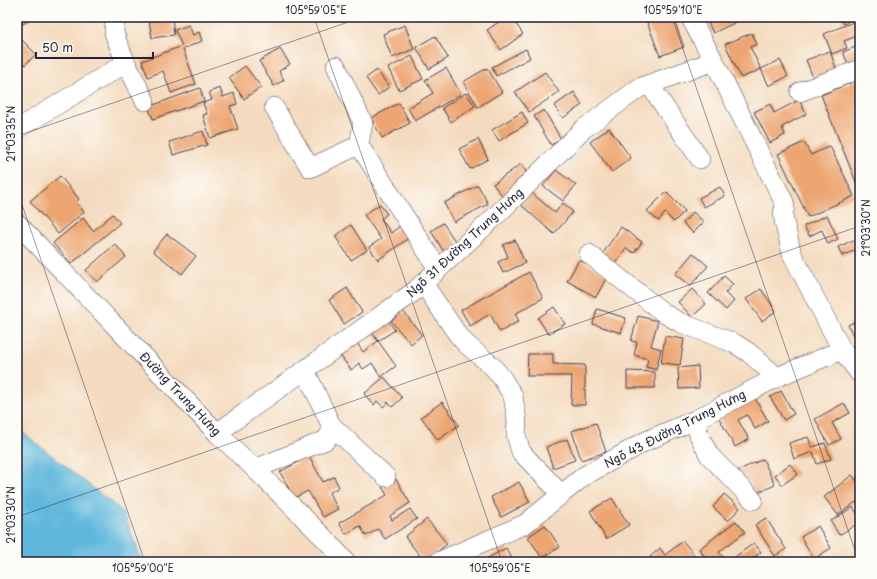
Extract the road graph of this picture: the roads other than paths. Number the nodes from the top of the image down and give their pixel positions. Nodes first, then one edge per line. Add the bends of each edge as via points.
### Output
1 (115, 17) edge
2 (690, 17) edge
3 (714, 61) junction
4 (126, 63) junction
5 (336, 66) dead end
6 (860, 69) edge
7 (650, 84) junction
8 (800, 92) dead end
9 (145, 101) dead end
10 (274, 107) dead end
11 (17, 129) edge
12 (359, 145) junction
13 (700, 159) dead end
14 (17, 223) edge
15 (588, 254) dead end
16 (438, 269) junction
17 (423, 283) junction
18 (839, 352) junction
19 (305, 370) junction
20 (860, 374) edge
21 (778, 377) junction
22 (694, 420) junction
23 (331, 425) junction
24 (217, 433) junction
25 (255, 468) junction
26 (386, 477) dead end
27 (561, 494) junction
28 (753, 500) dead end
29 (346, 562) edge
30 (438, 562) edge

1 - 4 street via 114,32
2 - 3 street
3 - 7 street, Ngõ 31 Đường Trung Hưng
3 - 18 street via 784,202 784,221 792,254
4 - 9 street
4 - 11 street
5 - 12 street via 363,123
6 - 8 street
7 - 13 street
7 - 16 street, Ngõ 31 Đường Trung Hưng via 639,88 582,130 501,211
10 - 12 street via 310,168
12 - 16 street
14 - 24 street, Đường Trung Hưng
15 - 21 street via 665,314 681,323 734,343
16 - 17 street, Ngõ 31 Đường Trung Hưng
17 - 19 street, Ngõ 31 Đường Trung Hưng via 416,291
17 - 27 street via 465,343 502,378 513,396 517,421 516,436 521,452
18 - 20 street
18 - 21 street, Ngõ 43 Đường Trung Hưng
19 - 23 street
19 - 24 street, Ngõ 31 Đường Trung Hưng
21 - 22 street, Ngõ 43 Đường Trung Hưng
22 - 27 street, Ngõ 43 Đường Trung Hưng via 646,441 584,476
22 - 28 street via 709,455
23 - 25 street via 331,432 326,440
23 - 26 street
24 - 25 street, Đường Trung Hưng
25 - 29 street, Đường Trung Hưng
27 - 30 street, Ngõ 43 Đường Trung Hưng via 525,524

